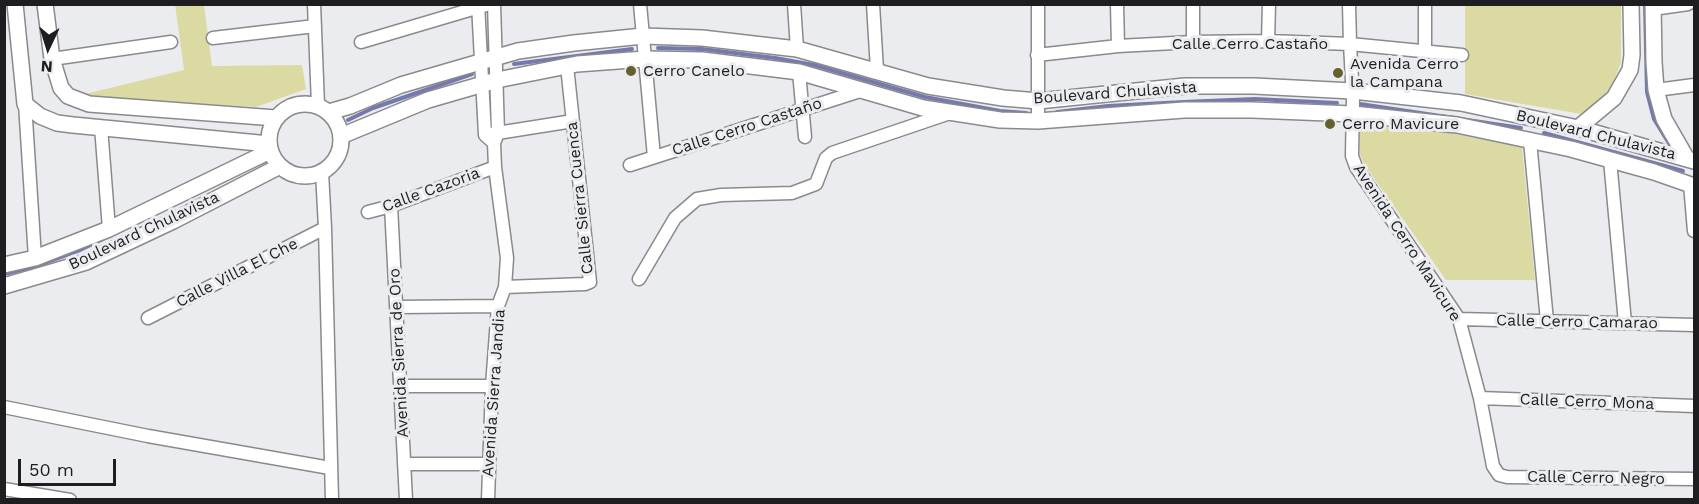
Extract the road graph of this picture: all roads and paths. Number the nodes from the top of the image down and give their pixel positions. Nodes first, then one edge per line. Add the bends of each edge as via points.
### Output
1 (15, 4) edge
2 (45, 4) edge
3 (314, 4) edge
4 (640, 4) edge
5 (794, 4) edge
6 (873, 4) edge
7 (1038, 4) edge
8 (1117, 4) edge
9 (1193, 4) edge
10 (1269, 4) edge
11 (1349, 4) edge
12 (1425, 4) edge
13 (1631, 4) edge
14 (1688, 4) edge
15 (485, 5) edge
16 (1653, 7) edge
17 (315, 26) junction
18 (643, 36) junction
19 (213, 38) dead end
20 (1268, 41) junction
21 (171, 42) dead end
22 (361, 42) dead end
23 (1193, 42) junction
24 (1350, 44) junction
25 (1118, 46) junction
26 (797, 49) junction
27 (1425, 51) junction
28 (1037, 55) junction
29 (1462, 55) dead end
30 (489, 58) junction
31 (645, 58) junction
32 (52, 59) junction
33 (567, 66) junction
34 (878, 70) junction
35 (799, 72) junction
36 (497, 80) junction
37 (481, 84) junction
38 (1695, 85) edge
39 (864, 89) junction
40 (1656, 90) junction
41 (1353, 91) junction
42 (1038, 101) junction
43 (25, 104) junction
44 (323, 109) junction
45 (803, 110) junction
46 (950, 113) junction
47 (1353, 114) junction
48 (276, 118) junction
49 (1535, 119) junction
50 (573, 121) junction
51 (1038, 121) junction
52 (101, 127) junction
53 (1578, 129) junction
54 (341, 136) junction
55 (492, 137) junction
56 (805, 137) dead end
57 (1530, 141) junction
58 (270, 148) junction
59 (654, 157) junction
60 (1610, 160) junction
61 (630, 165) dead end
62 (280, 166) junction
63 (495, 167) junction
64 (322, 172) junction
65 (1692, 172) edge
66 (391, 206) junction
67 (368, 212) dead end
68 (325, 228) junction
69 (109, 229) junction
70 (1695, 231) edge
71 (35, 258) junction
72 (4, 265) edge
73 (639, 279) dead end
74 (4, 286) edge
75 (505, 287) junction
76 (498, 306) junction
77 (398, 307) junction
78 (148, 318) dead end
79 (1459, 319) junction
80 (1547, 321) junction
81 (1625, 323) junction
82 (1695, 325) edge
83 (400, 386) junction
84 (492, 386) junction
85 (1480, 398) junction
86 (1695, 406) edge
87 (4, 407) edge
88 (404, 464) junction
89 (488, 464) junction
90 (330, 468) junction
91 (1499, 474) joint
92 (1695, 479) edge
93 (4, 489) edge
94 (69, 500) edge
95 (332, 500) edge
96 (406, 500) edge
97 (488, 500) edge

1 - 43 street
2 - 32 street
3 - 17 street
4 - 18 street
5 - 26 street
6 - 34 street
7 - 28 street
8 - 25 street
9 - 23 street
10 - 20 street
11 - 24 street, Avenida Cerro Mavicure
12 - 27 street
13 - 53 street via 1630,70 1614,98
14 - 16 street
15 - 22 street
15 - 30 street
16 - 40 street
17 - 19 street
17 - 44 street
18 - 26 street, Boulevard Chulavista
18 - 30 street, Boulevard Chulavista
18 - 31 street
20 - 23 street, Calle Cerro Castaño
20 - 24 street, Calle Cerro Castaño
21 - 32 street
23 - 25 street, Calle Cerro Castaño
24 - 27 street, Calle Cerro Castaño
24 - 41 street, Avenida Cerro Mavicure
25 - 28 street, Calle Cerro Castaño
26 - 34 street, Boulevard Chulavista
27 - 29 street, Calle Cerro Castaño
28 - 42 street
30 - 36 street
30 - 37 street
30 - 44 street, Boulevard Chulavista via 401,85 350,106
31 - 33 street, Boulevard Chulavista
31 - 35 street, Boulevard Chulavista via 702,60
31 - 59 street
32 - 48 street via 61,88 68,96 89,104
33 - 36 street, Boulevard Chulavista
33 - 50 street, Calle Sierra Cuenca
34 - 42 street, Boulevard Chulavista via 928,86
35 - 39 street, Boulevard Chulavista
35 - 45 street
36 - 37 street, Boulevard Chulavista
36 - 55 street
37 - 54 street, Boulevard Chulavista via 428,100
37 - 55 street
38 - 40 street
39 - 45 street, Calle Cerro Castaño
39 - 46 street, Boulevard Chulavista
40 - 65 street via 1664,118
41 - 42 street, Boulevard Chulavista via 1185,86
41 - 47 street, Avenida Cerro Mavicure
41 - 49 street, Boulevard Chulavista via 1461,103
42 - 51 street
43 - 52 street via 40,117 57,123
43 - 71 street
44 - 48 street, Boulevard Chulavista via 306,103 294,105
44 - 54 street via 339,127
45 - 56 street
45 - 59 street, Calle Cerro Castaño
46 - 51 street, Boulevard Chulavista
46 - 73 street via 832,153 826,158 816,184 792,193 697,199 675,218
47 - 51 street, Boulevard Chulavista via 1184,110
47 - 57 street, Boulevard Chulavista via 1457,125
47 - 79 street, Avenida Cerro Mavicure via 1352,156 1356,167
48 - 58 street via 271,126
49 - 53 street, Boulevard Chulavista
49 - 57 street
50 - 55 street
50 - 75 street, Calle Sierra Cuenca via 590,282
52 - 58 street
52 - 69 street
53 - 65 street, Boulevard Chulavista
54 - 64 street via 337,157
55 - 63 street, Avenida Sierra Jandia
57 - 60 street, Boulevard Chulavista
57 - 80 street
58 - 62 street
58 - 69 street, Boulevard Chulavista
59 - 61 street, Calle Cerro Castaño
60 - 65 street, Boulevard Chulavista
60 - 81 street
62 - 64 street via 300,176
62 - 74 street, Boulevard Chulavista via 86,262
63 - 66 street, Calle Cazoria
63 - 75 street, Avenida Sierra Jandia via 507,258
64 - 68 street
65 - 70 street
66 - 67 street, Calle Cazoria
66 - 77 street, Avenida Sierra de Oro
68 - 78 street, Calle Villa El Che
68 - 90 street
69 - 71 street, Boulevard Chulavista
71 - 72 street, Boulevard Chulavista
75 - 76 street, Avenida Sierra Jandia
76 - 77 street
76 - 84 street, Avenida Sierra Jandia
77 - 83 street, Avenida Sierra de Oro
79 - 80 street, Calle Cerro Camarao
79 - 85 street, Avenida Cerro Mavicure
80 - 81 street, Calle Cerro Camarao
81 - 82 street, Calle Cerro Camarao
83 - 84 street
83 - 88 street, Avenida Sierra de Oro
84 - 89 street, Avenida Sierra Jandia
85 - 86 street, Calle Cerro Mona
85 - 91 street, Avenida Cerro Mavicure via 1493,466
87 - 90 street
88 - 89 street
88 - 96 street, Avenida Sierra de Oro
89 - 97 street, Avenida Sierra Jandia
90 - 95 street
91 - 92 street, Calle Cerro Negro
93 - 94 street

